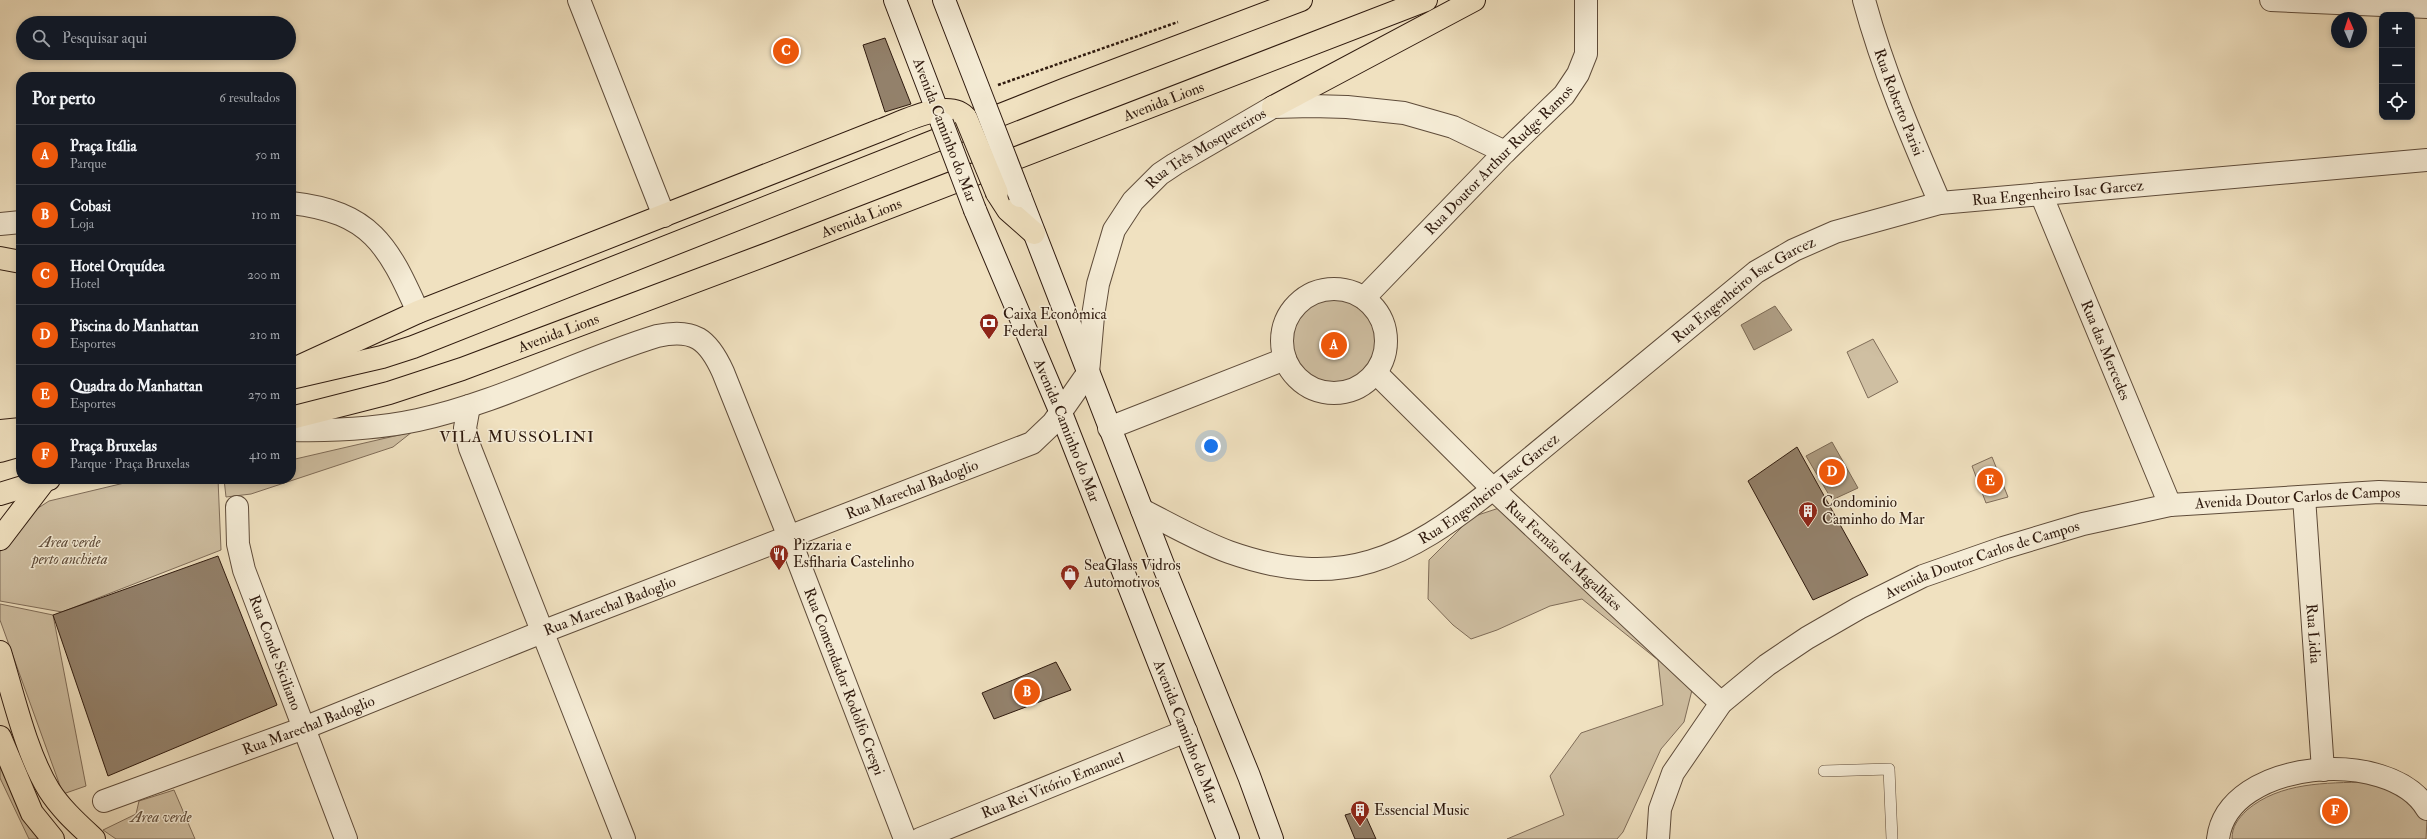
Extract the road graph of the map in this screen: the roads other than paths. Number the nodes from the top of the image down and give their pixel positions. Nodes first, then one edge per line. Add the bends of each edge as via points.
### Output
1 (579, 0) edge
2 (895, 0) edge
3 (944, 0) edge
4 (1301, 0) edge
5 (1426, 0) edge
6 (1474, 0) edge
7 (1586, 0) edge
8 (1864, 0) edge
9 (2270, 0) edge
10 (2427, 7) edge
11 (1273, 107) junction
12 (939, 117) junction
13 (1505, 152) junction
14 (2427, 160) edge
15 (2041, 194) junction
16 (1940, 203) junction
17 (296, 204) edge
18 (664, 216) junction
19 (16, 222) edge
20 (0, 224) edge
21 (1034, 233) junction
22 (0, 258) edge
23 (16, 261) edge
24 (1364, 298) junction
25 (418, 312) junction
26 (1285, 359) junction
27 (296, 368) edge
28 (1376, 372) junction
29 (1088, 373) junction
30 (296, 377) edge
31 (469, 406) junction
32 (1061, 413) junction
33 (296, 417) edge
34 (1109, 428) junction
35 (16, 429) edge
36 (296, 430) edge
37 (0, 431) edge
38 (16, 446) edge
39 (0, 451) edge
40 (34, 484) edge
41 (44, 484) edge
42 (1494, 489) junction
43 (0, 494) edge
44 (2427, 494) edge
45 (2304, 497) junction
46 (2170, 505) junction
47 (237, 507) dead end
48 (1142, 510) junction
49 (789, 537) junction
50 (0, 539) edge
51 (542, 632) junction
52 (0, 652) edge
53 (1721, 703) junction
54 (304, 728) junction
55 (1186, 731) junction
56 (0, 737) edge
57 (2323, 770) junction
58 (1824, 771) dead end
59 (104, 801) dead end
60 (2427, 809) edge
61 (53, 839) edge
62 (94, 839) edge
63 (346, 839) edge
64 (624, 839) edge
65 (905, 839) edge
66 (920, 839) edge
67 (1228, 839) edge
68 (1272, 839) edge
69 (1658, 839) edge
70 (1892, 839) edge
71 (2218, 839) edge

1 - 18 street
2 - 12 street, Avenida Caminho do Mar
3 - 21 street, bridge
4 - 30 highway via 1066,89 413,347 382,357
5 - 33 highway, Avenida Lions via 462,369 389,393
6 - 11 highway
7 - 13 street, Rua Doutor Arthur Rudge Ramos via 1586,54 1578,74 1555,105
8 - 16 street, Rua Roberto Parisi via 1878,50 1896,99
9 - 10 street
11 - 13 street, Rua Três Mosqueteiros via 1347,107 1404,113 1453,127
11 - 29 street, Rua Três Mosqueteiros via 1160,174 1133,200 1109,246 1098,284
12 - 18 highway
12 - 21 highway, bridge via 951,109 966,118 996,192 1008,210
12 - 32 street, Avenida Caminho do Mar, bridge via 975,210
13 - 24 street, Rua Doutor Arthur Rudge Ramos
14 - 15 street, Rua Engenheiro Isac Garcez
15 - 16 street, Rua Engenheiro Isac Garcez
15 - 46 street, Rua das Mercedes
16 - 42 street, Rua Engenheiro Isac Garcez via 1835,232 1794,250 1756,272
17 - 25 street via 340,215 379,240 397,265
18 - 25 highway
19 - 20 street
21 - 29 street
22 - 23 highway
24 - 26 street via 1350,291 1333,289 1317,292 1303,300 1284,326 1282,343
24 - 28 street via 1376,310 1384,325 1384,358
25 - 27 highway
26 - 28 street via 1304,383 1334,393 1350,390 1364,383
26 - 34 street
28 - 42 street, Rua Fernão de Magalhães
29 - 32 street, Rua Marechal Badoglio
29 - 34 street
31 - 36 street via 379,427
31 - 49 street, Rua Comendador Rodolfo Crespi via 631,344 667,334 689,336 704,342 714,352
31 - 51 street via 465,428 470,448
32 - 49 street, Rua Marechal Badoglio via 1042,435 1020,449
32 - 55 street, Avenida Caminho do Mar
34 - 48 street
35 - 37 highway
38 - 39 highway
40 - 43 highway
41 - 50 highway
42 - 48 street, Rua Engenheiro Isac Garcez via 1415,545 1363,564 1334,568 1288,566 1228,552
42 - 53 street, Rua Fernão de Magalhães
44 - 45 street, Avenida Doutor Carlos de Campos via 2379,492
45 - 46 street, Avenida Doutor Carlos de Campos
45 - 57 street, Rua Lidia
46 - 53 street, Avenida Doutor Carlos de Campos via 2082,524 1923,576 1859,608 1808,638 1766,665
47 - 54 street, Rua Conde Siciliano via 238,544 244,570
48 - 68 street
49 - 51 street, Rua Marechal Badoglio
49 - 65 street, Rua Comendador Rodolfo Crespi
51 - 54 street, Rua Marechal Badoglio
51 - 64 street
52 - 62 highway via 31,751 49,790 74,821
53 - 69 street, Avenida Doutor Carlos de Campos via 1673,773 1660,809
54 - 59 street, Rua Marechal Badoglio
54 - 63 street, Rua Conde Siciliano
55 - 66 street, Rua Rei Vitório Emanuel
55 - 67 street, Avenida Caminho do Mar
56 - 61 highway via 32,813
57 - 60 street via 2346,769 2386,778 2408,788 2421,799
57 - 71 street via 2278,778 2257,787 2226,814
58 - 70 lane via 1889,769

